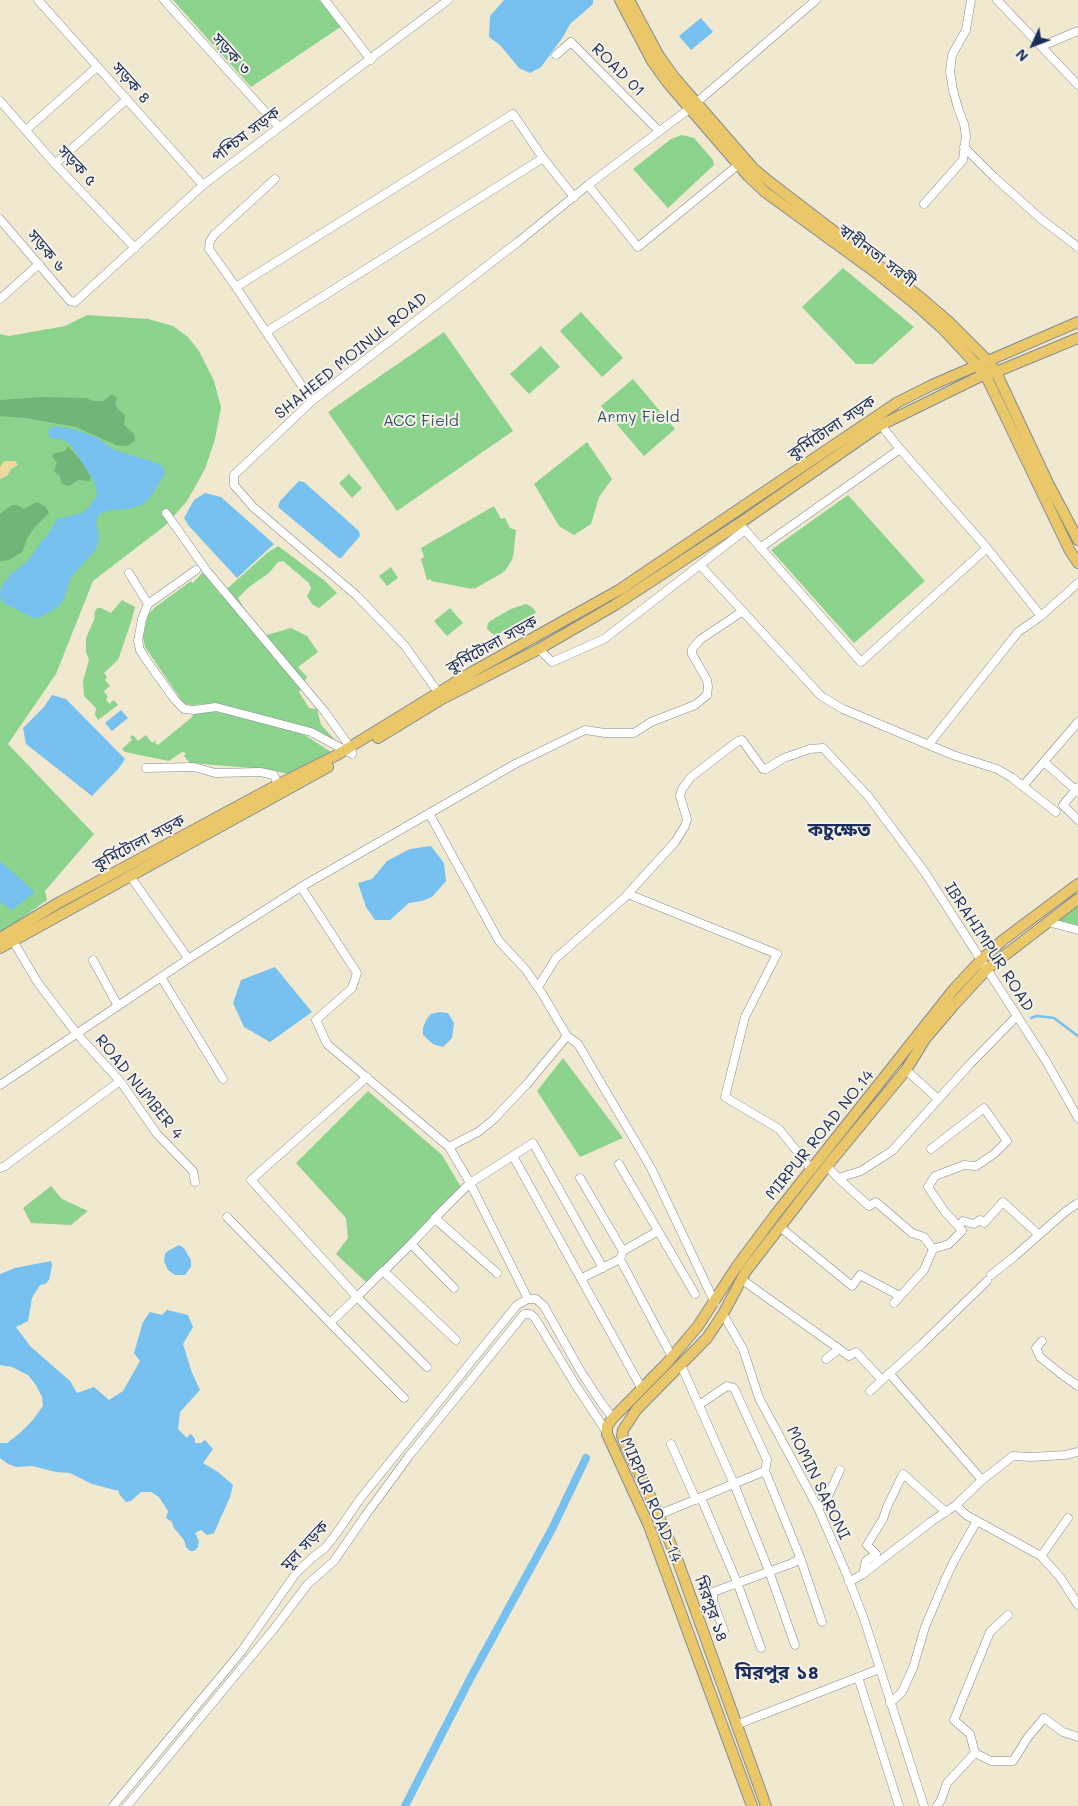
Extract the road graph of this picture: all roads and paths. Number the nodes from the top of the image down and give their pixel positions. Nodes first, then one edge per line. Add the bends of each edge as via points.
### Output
1 (38, 0) edge
2 (164, 0) edge
3 (325, 0) edge
4 (448, 0) edge
5 (620, 0) edge
6 (629, 0) edge
7 (816, 0) edge
8 (971, 0) edge
9 (997, 0) edge
10 (1078, 31) edge
11 (1042, 46) junction
12 (556, 55) dead end
13 (371, 60) junction
14 (97, 67) junction
15 (1078, 85) edge
16 (127, 99) junction
17 (0, 101) edge
18 (693, 106) junction
19 (279, 127) junction
20 (26, 130) junction
21 (659, 131) junction
22 (964, 147) junction
23 (543, 158) junction
24 (55, 164) junction
25 (738, 165) junction
26 (275, 179) dead end
27 (203, 185) junction
28 (588, 185) junction
29 (574, 197) junction
30 (924, 204) dead end
31 (0, 219) edge
32 (1078, 247) edge
33 (135, 248) junction
34 (38, 264) junction
35 (236, 287) junction
36 (1, 296) edge
37 (70, 301) joint
38 (1078, 322) edge
39 (266, 332) junction
40 (1078, 338) edge
41 (988, 361) junction
42 (977, 365) junction
43 (996, 372) junction
44 (986, 374) junction
45 (312, 401) junction
46 (881, 425) junction
47 (900, 450) junction
48 (166, 513) dead end
49 (742, 527) junction
50 (1078, 540) edge
51 (760, 548) junction
52 (987, 548) junction
53 (1078, 563) edge
54 (700, 565) junction
55 (196, 570) dead end
56 (129, 573) dead end
57 (1078, 583) edge
58 (148, 604) junction
59 (742, 611) junction
60 (1041, 616) junction
61 (538, 649) junction
62 (440, 696) junction
63 (1078, 722) edge
64 (929, 744) junction
65 (349, 750) junction
66 (1044, 762) junction
67 (146, 768) dead end
68 (1023, 786) junction
69 (280, 789) junction
70 (1077, 789) edge
71 (1056, 812) dead end
72 (430, 815) junction
73 (1078, 820) edge
74 (130, 876) junction
75 (1078, 884) edge
76 (301, 887) junction
77 (628, 894) junction
78 (1078, 899) edge
79 (1048, 922) junction
80 (1078, 930) edge
81 (0, 938) edge
82 (13, 941) junction
83 (0, 948) edge
84 (188, 958) junction
85 (93, 960) dead end
86 (981, 960) junction
87 (987, 969) junction
88 (160, 978) junction
89 (538, 986) junction
90 (118, 1006) junction
91 (1017, 1016) junction
92 (77, 1034) junction
93 (567, 1036) junction
94 (906, 1070) junction
95 (367, 1077) junction
96 (223, 1079) dead end
97 (120, 1081) junction
98 (0, 1085) edge
99 (938, 1099) junction
100 (1078, 1118) edge
101 (449, 1147) junction
102 (931, 1149) dead end
103 (513, 1156) junction
104 (619, 1164) dead end
105 (827, 1166) junction
106 (0, 1168) edge
107 (812, 1170) junction
108 (580, 1178) dead end
109 (838, 1178) junction
110 (195, 1182) dead end
111 (470, 1182) junction
112 (1078, 1203) edge
113 (228, 1217) dead end
114 (435, 1218) junction
115 (958, 1226) junction
116 (780, 1227) junction
117 (658, 1231) junction
118 (1039, 1235) junction
119 (933, 1249) junction
120 (622, 1255) junction
121 (603, 1268) junction
122 (497, 1274) dead end
123 (582, 1278) junction
124 (741, 1279) junction
125 (448, 1282) junction
126 (454, 1288) dead end
127 (695, 1294) dead end
128 (357, 1297) junction
129 (528, 1299) junction
130 (714, 1303) junction
131 (524, 1314) joint
132 (723, 1314) junction
133 (436, 1322) junction
134 (330, 1323) junction
135 (399, 1339) junction
136 (456, 1340) dead end
137 (1042, 1341) dead end
138 (839, 1349) junction
139 (672, 1357) junction
140 (826, 1359) dead end
141 (681, 1365) junction
142 (427, 1367) dead end
143 (889, 1373) junction
144 (882, 1380) junction
145 (1078, 1386) edge
146 (642, 1389) junction
147 (870, 1391) dead end
148 (404, 1398) dead end
149 (699, 1405) junction
150 (609, 1425) junction
151 (625, 1425) joint
152 (671, 1444) dead end
153 (1078, 1452) edge
154 (840, 1470) dead end
155 (765, 1471) junction
156 (982, 1480) junction
157 (734, 1484) junction
158 (699, 1499) junction
159 (956, 1505) junction
160 (818, 1508) junction
161 (946, 1512) junction
162 (658, 1515) junction
163 (1068, 1518) dead end
164 (977, 1521) junction
165 (1041, 1556) junction
166 (800, 1557) junction
167 (312, 1558) junction
168 (324, 1570) junction
169 (769, 1571) junction
170 (863, 1574) junction
171 (737, 1582) junction
172 (848, 1582) junction
173 (1078, 1604) edge
174 (1008, 1615) dead end
175 (822, 1622) dead end
176 (724, 1631) dead end
177 (795, 1645) dead end
178 (761, 1648) dead end
179 (879, 1669) junction
180 (858, 1677) junction
181 (890, 1703) junction
182 (736, 1725) junction
183 (1078, 1737) edge
184 (975, 1753) junction
185 (138, 1775) junction
186 (147, 1782) junction
187 (113, 1806) edge
188 (127, 1806) edge
189 (752, 1806) edge
190 (766, 1806) edge
191 (899, 1806) edge
192 (924, 1806) edge
193 (937, 1806) edge

1 - 14 street, সড়ক ৪
2 - 19 street, সড়ক ৩
3 - 13 street
4 - 13 street, পশ্চিম সড়ক
5 - 18 main road, স্বাধীনতা সরণী via 652,62
6 - 18 main road, স্বাধীনতা সরণী via 659,56
7 - 18 street, SHAHEED MOINUL ROAD
8 - 22 street via 966,30 952,55 950,72 964,124
9 - 11 street
10 - 11 street
11 - 15 street
12 - 21 street, ROAD 01 via 571,42
13 - 19 street, পশ্চিম সড়ক
14 - 16 street, সড়ক ৪
14 - 20 street
16 - 24 street
16 - 27 street, সড়ক ৪
17 - 20 street, সড়ক ৫
18 - 21 street, SHAHEED MOINUL ROAD
18 - 25 main road, স্বাধীনতা সরণী
18 - 41 main road, স্বাধীনতা সরণী via 753,168 920,297
19 - 27 street, পশ্চিম সড়ক
20 - 24 street, সড়ক ৫
21 - 28 street, SHAHEED MOINUL ROAD
22 - 30 street via 963,160
22 - 32 street via 1041,219
23 - 29 street
23 - 35 street via 513,114
23 - 39 street
24 - 33 street, সড়ক ৫
25 - 28 street via 638,247
25 - 42 main road, স্বাধীনতা সরণী via 765,192 914,303
26 - 35 street via 210,242 209,249
27 - 33 street, পশ্চিম সড়ক
28 - 29 street, SHAHEED MOINUL ROAD
29 - 45 street, SHAHEED MOINUL ROAD
31 - 34 street, সড়ক ৬
33 - 37 street, পশ্চিম সড়ক via 76,302
34 - 36 street
34 - 37 street, সড়ক ৬
35 - 39 street
38 - 41 main road, কুর্মিটোলা সড়ক
39 - 45 street
40 - 43 main road, কুর্মিটোলা সড়ক
41 - 42 main road, কুর্মিটোলা সড়ক
41 - 43 main road, স্বাধীনতা সরণী
42 - 44 main road, স্বাধীনতা সরণী
42 - 62 main road, কুর্মিটোলা সড়ক via 890,407 619,590 472,672
43 - 44 main road, কুর্মিটোলা সড়ক
43 - 50 main road, স্বাধীনতা সরণী
44 - 46 main road, কুর্মিটোলা সড়ক
44 - 53 main road, স্বাধীনতা সরণী
45 - 62 street, SHAHEED MOINUL ROAD via 236,472 234,486 253,507 356,595 405,646
46 - 47 street
46 - 49 main road, কুর্মিটোলা সড়ক
47 - 51 street
47 - 52 street
48 - 65 street via 206,571 325,712
49 - 51 street
49 - 54 street
49 - 61 main road, কুর্মিটোলা সড়ক
51 - 52 street via 862,662
52 - 60 street
54 - 59 street
54 - 61 street via 604,639 552,662
55 - 58 street
56 - 58 street
57 - 60 street
58 - 65 street via 138,641 140,650 184,709 216,707 311,732
59 - 64 street via 821,696 843,709
59 - 72 street via 701,639 692,649 708,687 707,695 695,705 651,722 634,733 584,730 515,764
60 - 64 street via 1018,632
61 - 62 main road, কুর্মিটোলা সড়ক
62 - 65 main road, কুর্মিটোলা সড়ক
63 - 66 street
64 - 68 street via 997,768
65 - 69 main road, কুর্মিটোলা সড়ক
66 - 68 street
66 - 70 street
67 - 69 street via 194,767 215,773 260,772 274,775
68 - 71 street
69 - 74 main road, কুর্মিটোলা সড়ক
69 - 81 main road, কুর্মিটোলা সড়ক via 60,902
70 - 73 street via 1063,805
72 - 76 street
72 - 89 street via 499,941
74 - 82 main road, কুর্মিটোলা সড়ক
74 - 84 street
75 - 86 main road, MIRPUR ROAD NO.14
76 - 84 street
76 - 95 street via 357,973 352,988 316,1020 327,1044
77 - 86 street, IBRAHIMPUR ROAD via 685,826 687,819 680,796 690,777 738,741 742,740 764,769 784,758 823,748 868,796 924,871
77 - 89 street via 556,958
77 - 107 street via 777,954 745,1016 725,1097 779,1129
78 - 79 main road, MIRPUR ROAD NO.14
79 - 80 street
79 - 87 main road, MIRPUR ROAD NO.14
82 - 83 main road, কুর্মিটোলা সড়ক
82 - 92 street, ROAD NUMBER 4 via 38,983
84 - 88 street
85 - 90 street
86 - 87 street, IBRAHIMPUR ROAD
86 - 107 main road, MIRPUR ROAD NO.14 via 954,989
87 - 91 street, IBRAHIMPUR ROAD
87 - 94 main road, MIRPUR ROAD NO.14 via 925,1039
88 - 90 street
88 - 96 street
89 - 93 street
90 - 92 street
91 - 99 street
91 - 100 street, IBRAHIMPUR ROAD
92 - 97 street, ROAD NUMBER 4
92 - 98 street
93 - 101 street via 493,1120
93 - 130 street via 578,1044 650,1168
94 - 99 street
94 - 105 main road, MIRPUR ROAD NO.14
95 - 101 street
95 - 128 street via 251,1180
97 - 106 street
97 - 110 street, ROAD NUMBER 4 via 157,1134 193,1171
99 - 109 street via 892,1151 861,1170
101 - 111 street
102 - 115 street via 984,1108 1006,1141 976,1166 964,1165 935,1176 928,1187
103 - 111 street
103 - 121 street via 533,1143
103 - 123 street
104 - 117 street
105 - 109 street
105 - 116 main road, MIRPUR ROAD NO.14
107 - 130 main road, MIRPUR ROAD NO.14 via 737,1266
108 - 120 street
109 - 119 street via 869,1206 876,1202 912,1233 924,1237
111 - 114 street
111 - 129 street
112 - 118 street
113 - 134 street
114 - 122 street
114 - 125 street via 411,1244
115 - 118 street via 963,1221 974,1224 980,1220 984,1223 1003,1202
115 - 119 street via 962,1231 949,1244
116 - 119 street via 852,1286 860,1275 897,1300 924,1270
116 - 124 main road, MIRPUR ROAD NO.14
117 - 120 street
117 - 127 street
118 - 143 street
120 - 121 street
120 - 139 street
121 - 123 street
123 - 146 street
124 - 132 main road, MIRPUR ROAD NO.14
124 - 138 street
125 - 126 street
125 - 133 street via 411,1244 384,1271
128 - 133 street via 384,1271
128 - 135 street
129 - 150 street, MIRPUR ROAD-14 via 536,1299 544,1306 602,1404
129 - 167 street, মূল সড়ক via 517,1305 360,1499 325,1548
130 - 139 main road, MIRPUR ROAD NO.14
131 - 150 street, MIRPUR ROAD-14 via 535,1318 575,1384
131 - 168 street, মূল সড়ক via 409,1456 347,1544
132 - 141 main road, MIRPUR ROAD NO.14 via 707,1338
132 - 160 street, MOMIN SARONI via 743,1350 759,1398
133 - 136 street
134 - 135 street via 356,1297
134 - 148 street
135 - 142 street
137 - 145 street via 1036,1348 1040,1357
138 - 140 street
138 - 144 street via 849,1356 856,1352
139 - 146 main road, MIRPUR ROAD NO.14
141 - 149 street
141 - 151 main road, MIRPUR ROAD NO.14
143 - 144 street
143 - 156 street
144 - 147 street
146 - 150 main road, MIRPUR ROAD NO.14
149 - 155 street via 727,1386 734,1388 767,1460
149 - 157 street
150 - 189 main road, MIRPUR ROAD-14
151 - 162 main road, মিরপুর ১৪ via 622,1436
152 - 158 street
153 - 156 street via 1013,1456
154 - 160 street via 828,1496
155 - 157 street
155 - 166 street
156 - 159 street
157 - 158 street
157 - 169 street
158 - 162 street
158 - 171 street
159 - 161 street
159 - 164 street
160 - 172 street, MOMIN SARONI
161 - 170 street
161 - 170 street via 903,1474 867,1545 876,1554 866,1562
162 - 182 main road, মিরপুর ১৪ via 677,1558
163 - 165 street
164 - 165 street
164 - 181 street via 944,1580 902,1692
165 - 173 street
166 - 169 street
166 - 175 street
167 - 168 street
167 - 185 street, মূল সড়ক via 296,1573 241,1652
168 - 186 street, মূল সড়ক via 308,1584 274,1630
169 - 171 street
169 - 177 street
170 - 172 street
171 - 176 street via 712,1594
171 - 178 street
172 - 179 street, MOMIN SARONI via 864,1619
174 - 184 street via 990,1632 954,1720 970,1734
179 - 180 street
179 - 181 street, MOMIN SARONI
180 - 182 street
180 - 191 street
181 - 192 street, MOMIN SARONI
182 - 190 main road, মিরপুর ১৪
183 - 184 street via 1062,1732 1044,1718 1013,1761 991,1761
184 - 193 street via 947,1784
185 - 186 street
185 - 187 street, মূল সড়ক
186 - 188 street, মূল সড়ক

